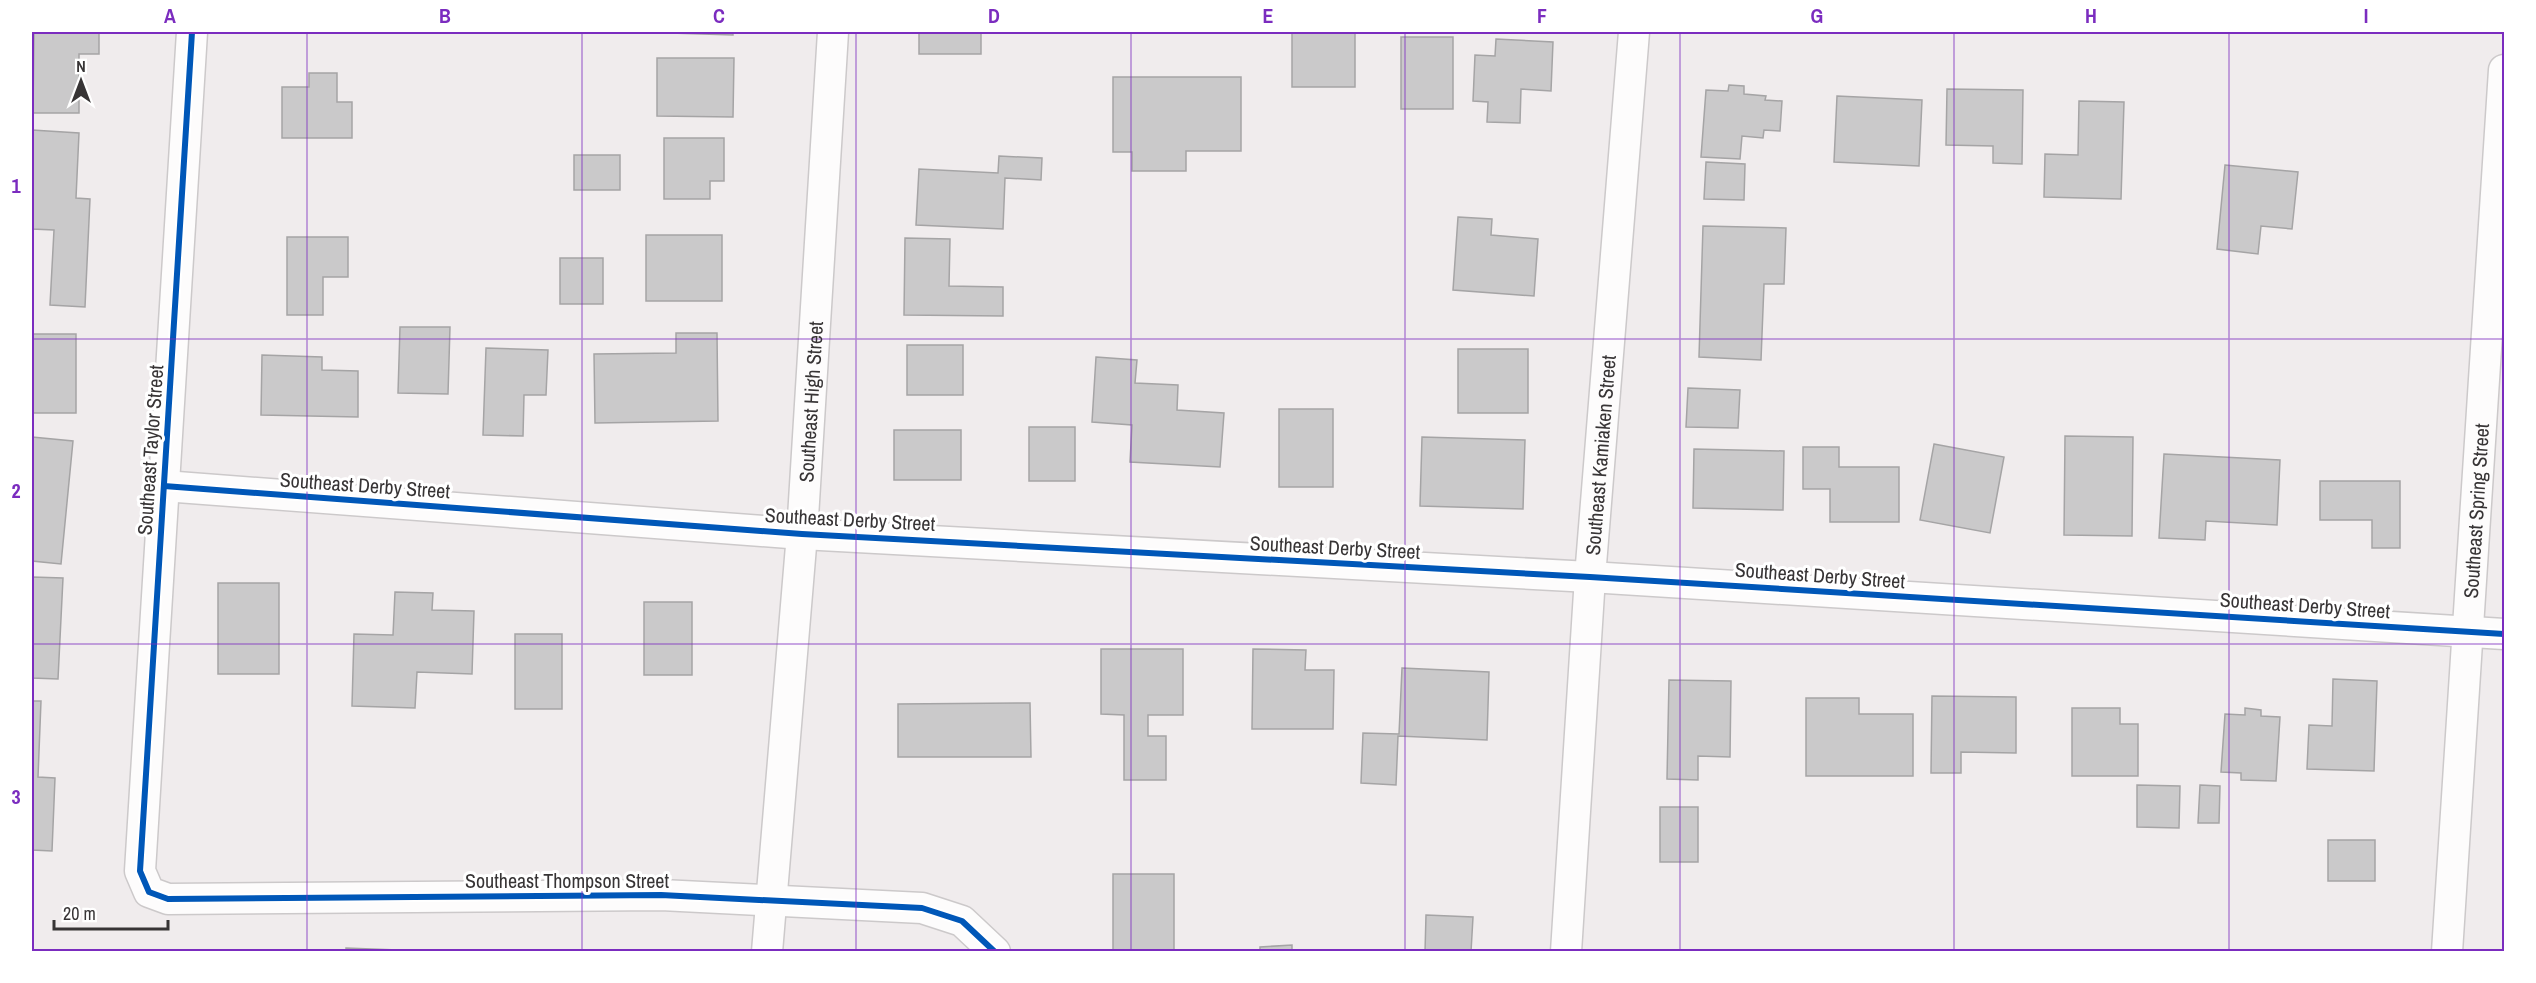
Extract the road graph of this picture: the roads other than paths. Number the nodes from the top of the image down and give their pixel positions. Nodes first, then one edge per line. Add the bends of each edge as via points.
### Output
1 (192, 32) edge
2 (833, 32) edge
3 (1634, 32) edge
4 (2505, 70) edge
5 (164, 486) junction
6 (802, 534) junction
7 (1590, 577) junction
8 (2470, 632) junction
9 (2505, 634) edge
10 (140, 871) joint
11 (772, 899) junction
12 (767, 951) edge
13 (996, 951) edge
14 (1566, 951) edge
15 (2447, 951) edge

1 - 5 street, Southeast Taylor Street
2 - 6 street, Southeast High Street
3 - 7 street, Southeast Kamiaken Street
4 - 8 street, Southeast Spring Street
5 - 6 street, Southeast Derby Street
5 - 10 street, Southeast Taylor Street
6 - 7 street, Southeast Derby Street
6 - 11 street, Southeast High Street
7 - 8 street, Southeast Derby Street
7 - 14 street, Southeast Kamiaken Street
8 - 9 street, Southeast Derby Street
8 - 15 street, Southeast Spring Street
10 - 11 street, Southeast Thompson Street via 149,892 168,899 661,895
11 - 12 street, Southeast High Street
11 - 13 street, Southeast Thompson Street via 922,908 962,921

